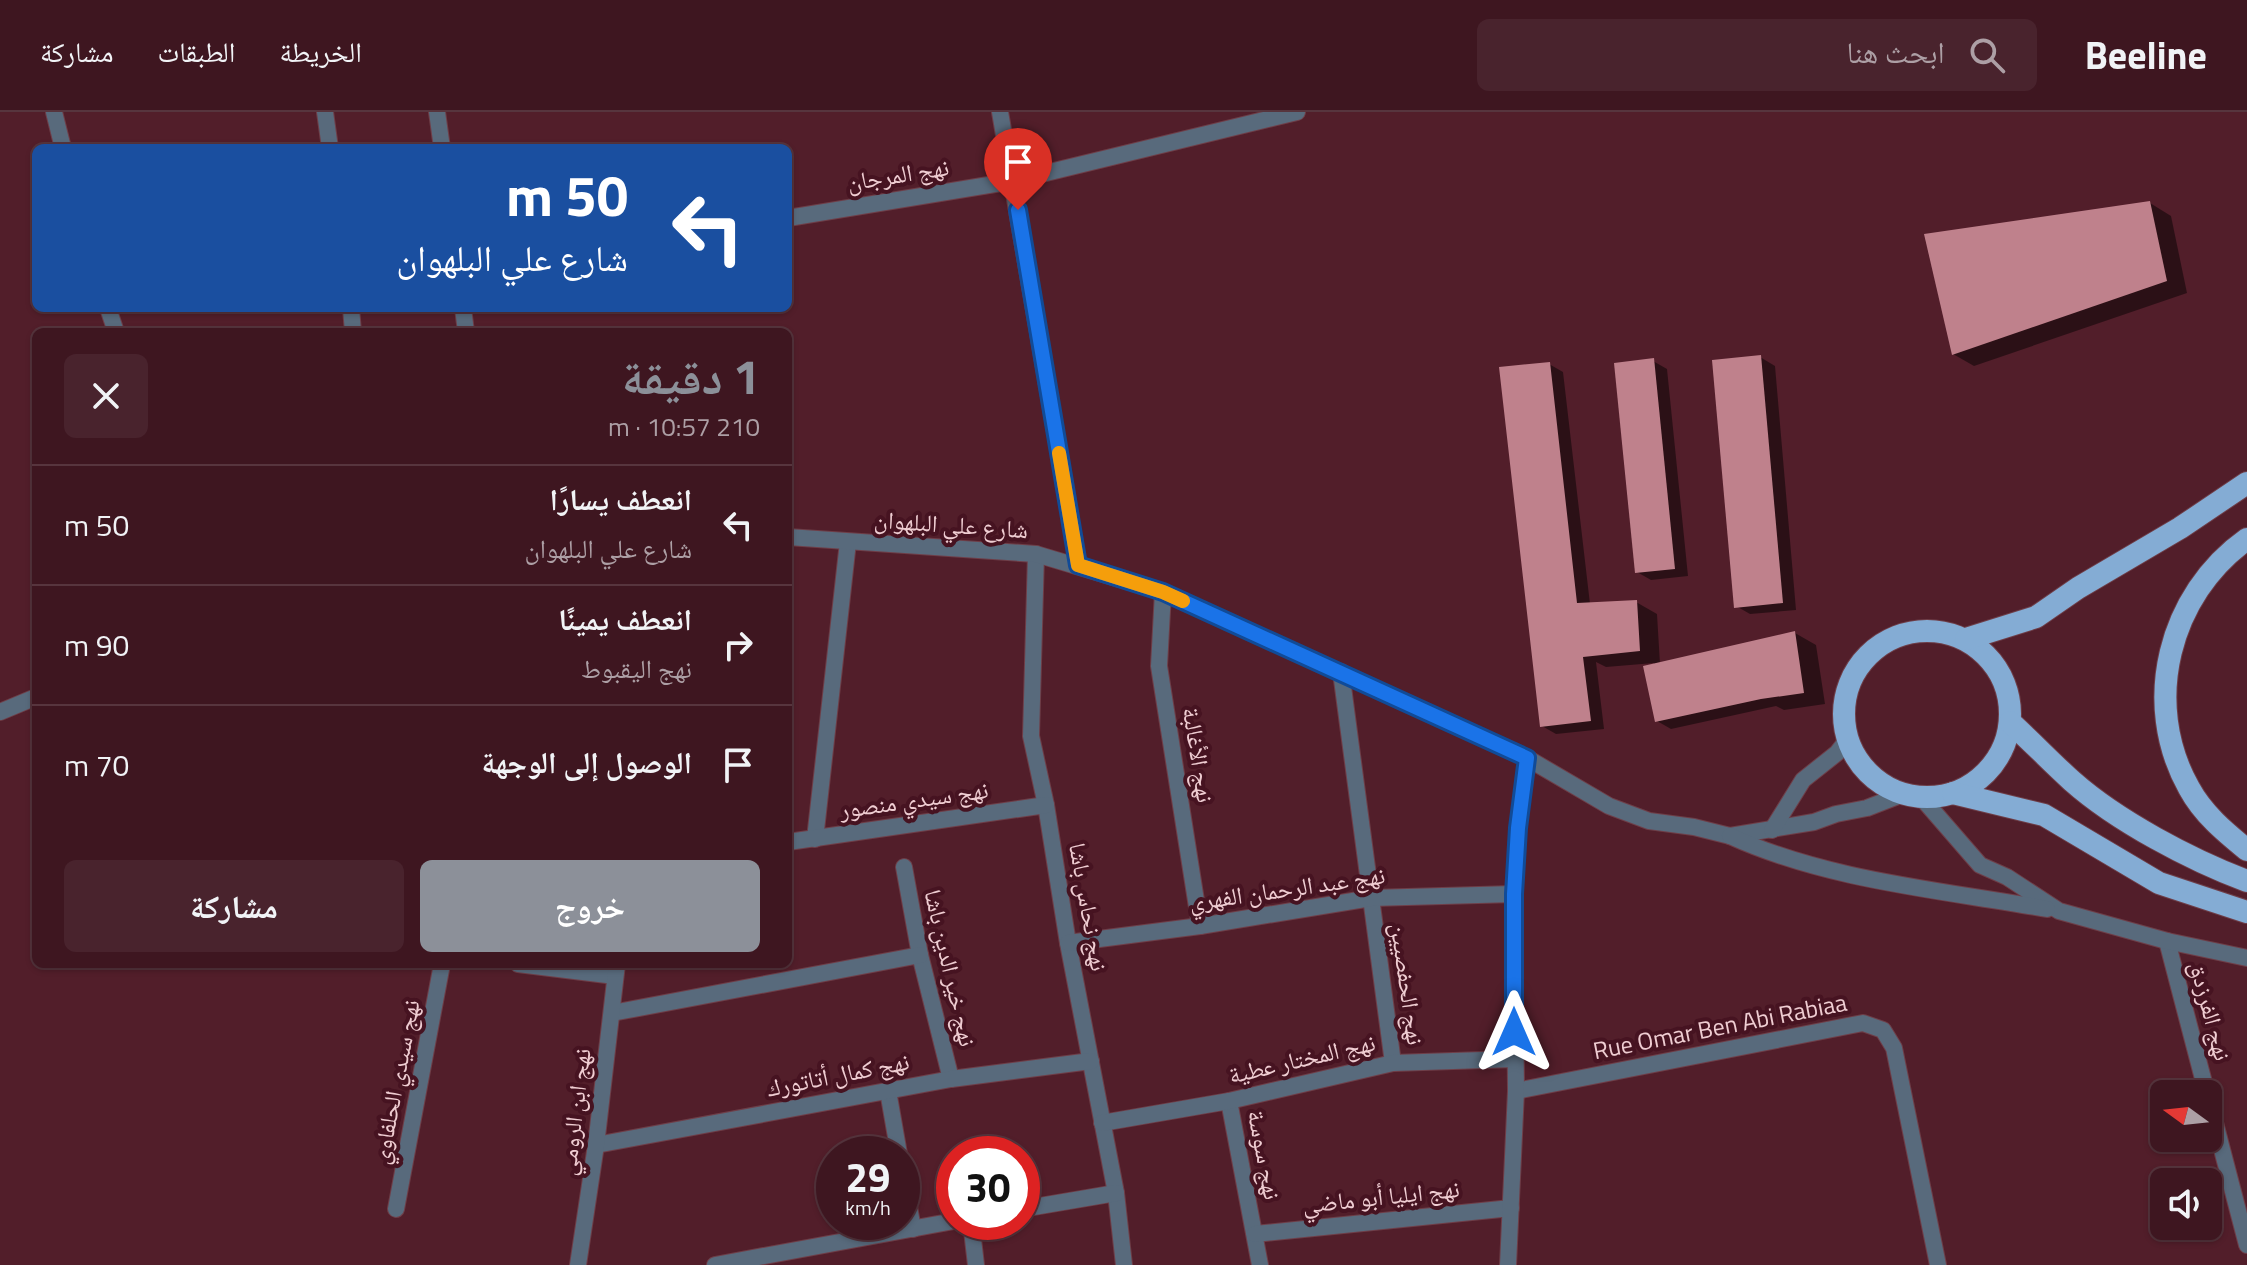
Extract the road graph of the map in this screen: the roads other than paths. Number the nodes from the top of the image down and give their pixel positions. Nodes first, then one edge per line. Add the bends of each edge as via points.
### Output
1 (54, 112) edge
2 (325, 112) edge
3 (437, 112) edge
4 (1000, 112) edge
5 (1297, 112) edge
6 (62, 144) edge
7 (329, 144) edge
8 (441, 144) edge
9 (1013, 181) junction
10 (792, 217) edge
11 (2247, 483) edge
12 (792, 537) edge
13 (2247, 539) edge
14 (848, 542) junction
15 (1036, 554) junction
16 (1078, 565) junction
17 (1163, 592) junction
18 (1966, 639) junction
19 (1341, 672) junction
20 (32, 699) edge
21 (0, 712) edge
22 (2010, 722) junction
23 (1848, 739) junction
24 (1527, 758) junction
25 (1953, 793) junction
26 (1912, 796) junction
27 (1046, 805) junction
28 (1772, 830) junction
29 (1730, 836) junction
30 (815, 839) junction
31 (792, 842) edge
32 (2247, 850) edge
33 (904, 867) dead end
34 (2247, 881) edge
35 (1514, 894) junction
36 (1371, 898) junction
37 (2059, 911) junction
38 (2247, 912) edge
39 (1200, 926) junction
40 (2167, 941) junction
41 (1068, 943) junction
42 (920, 955) junction
43 (2247, 958) edge
44 (441, 968) edge
45 (583, 968) edge
46 (616, 970) edge
47 (612, 1013) junction
48 (1514, 1059) junction
49 (1091, 1061) junction
50 (1393, 1063) junction
51 (951, 1079) junction
52 (2204, 1080) edge
53 (888, 1091) junction
54 (1516, 1091) junction
55 (1229, 1101) junction
56 (1102, 1123) junction
57 (896, 1136) edge
58 (596, 1145) junction
59 (2222, 1149) edge
60 (1116, 1193) junction
61 (1040, 1206) edge
62 (1511, 1208) junction
63 (396, 1209) dead end
64 (1255, 1234) junction
65 (858, 1240) edge
66 (973, 1240) edge
67 (2247, 1245) edge
68 (748, 1262) edge
69 (578, 1265) edge
70 (715, 1265) edge
71 (976, 1265) edge
72 (1124, 1265) edge
73 (1260, 1265) edge
74 (1508, 1265) edge
75 (1938, 1265) edge

1 - 6 street
2 - 7 street
3 - 8 street
4 - 9 street
5 - 9 street, نهج المرجان
9 - 10 street, نهج المرجان
9 - 16 street
11 - 18 highway via 2036,617
12 - 14 street, شارع علي البلهوان
13 - 32 highway via 2191,596 2171,642 2165,699 2170,741 2189,788 2217,826
14 - 15 street, شارع علي البلهوان
14 - 30 street
15 - 16 street, شارع علي البلهوان
15 - 27 street, نهج نحاس باشا via 1031,736
16 - 17 street, شارع علي البلهوان
17 - 19 street, شارع علي البلهوان
17 - 39 street, نهج الأغالبة via 1159,666
18 - 22 highway via 1991,659 2002,679
18 - 23 highway via 1934,630 1902,633 1873,649 1853,675 1844,707
19 - 24 street, شارع علي البلهوان
19 - 36 street, نهج الحفصيين
20 - 21 street
22 - 25 highway via 2001,752 1981,778
22 - 34 highway via 2105,806 2166,844
23 - 26 highway via 1859,763 1879,782
23 - 28 street via 1803,780
24 - 29 street, شارع علي البلهوان via 1609,806 1649,821
24 - 35 street
25 - 26 highway
25 - 38 highway via 2044,815 2159,883
26 - 28 street, شارع علي البلهوان
26 - 37 street via 1980,865
27 - 30 street, نهج سيدي منصور
27 - 41 street, نهج نحاس باشا
28 - 29 street, شارع علي البلهوان
29 - 37 street via 1822,869
30 - 31 street, نهج سيدي منصور
33 - 42 street, نهج خير الدين باشا
35 - 36 street, نهج عبد الرحمان الفهري
35 - 48 street
36 - 39 street, نهج عبد الرحمان الفهري
36 - 50 street, نهج الحفصيين
37 - 40 street
39 - 41 street, نهج عبد الرحمان الفهري
40 - 43 street
40 - 52 street, نهج الفرزدق
41 - 49 street, نهج نحاس باشا
42 - 47 street
42 - 51 street, نهج خير الدين باشا
44 - 63 street, نهج سيدي الحلفاوي
45 - 46 street
46 - 47 street, نهج ابن الرومي
47 - 58 street, نهج ابن الرومي
48 - 50 street, نهج المختار عطية
48 - 54 street
49 - 51 street, نهج كمال أتاتورك
49 - 56 street, نهج نحاس باشا
50 - 55 street, نهج المختار عطية
51 - 53 street, نهج كمال أتاتورك
53 - 57 street
53 - 58 street, نهج كمال أتاتورك
54 - 62 street
54 - 75 street, Rue Omar Ben Abi Rabiaa via 1863,1023 1883,1030 1894,1048
55 - 56 street, نهج المختار عطية
55 - 64 street, نهج سوسة
56 - 60 street, نهج نحاس باشا
58 - 69 street, نهج ابن الرومي
59 - 67 street, نهج الفرزدق
60 - 61 street
60 - 72 street, نهج نحاس باشا
62 - 64 street, نهج ايليا أبو ماضي
62 - 74 street
64 - 73 street, نهج سوسة
65 - 68 street
66 - 71 street
68 - 70 street

